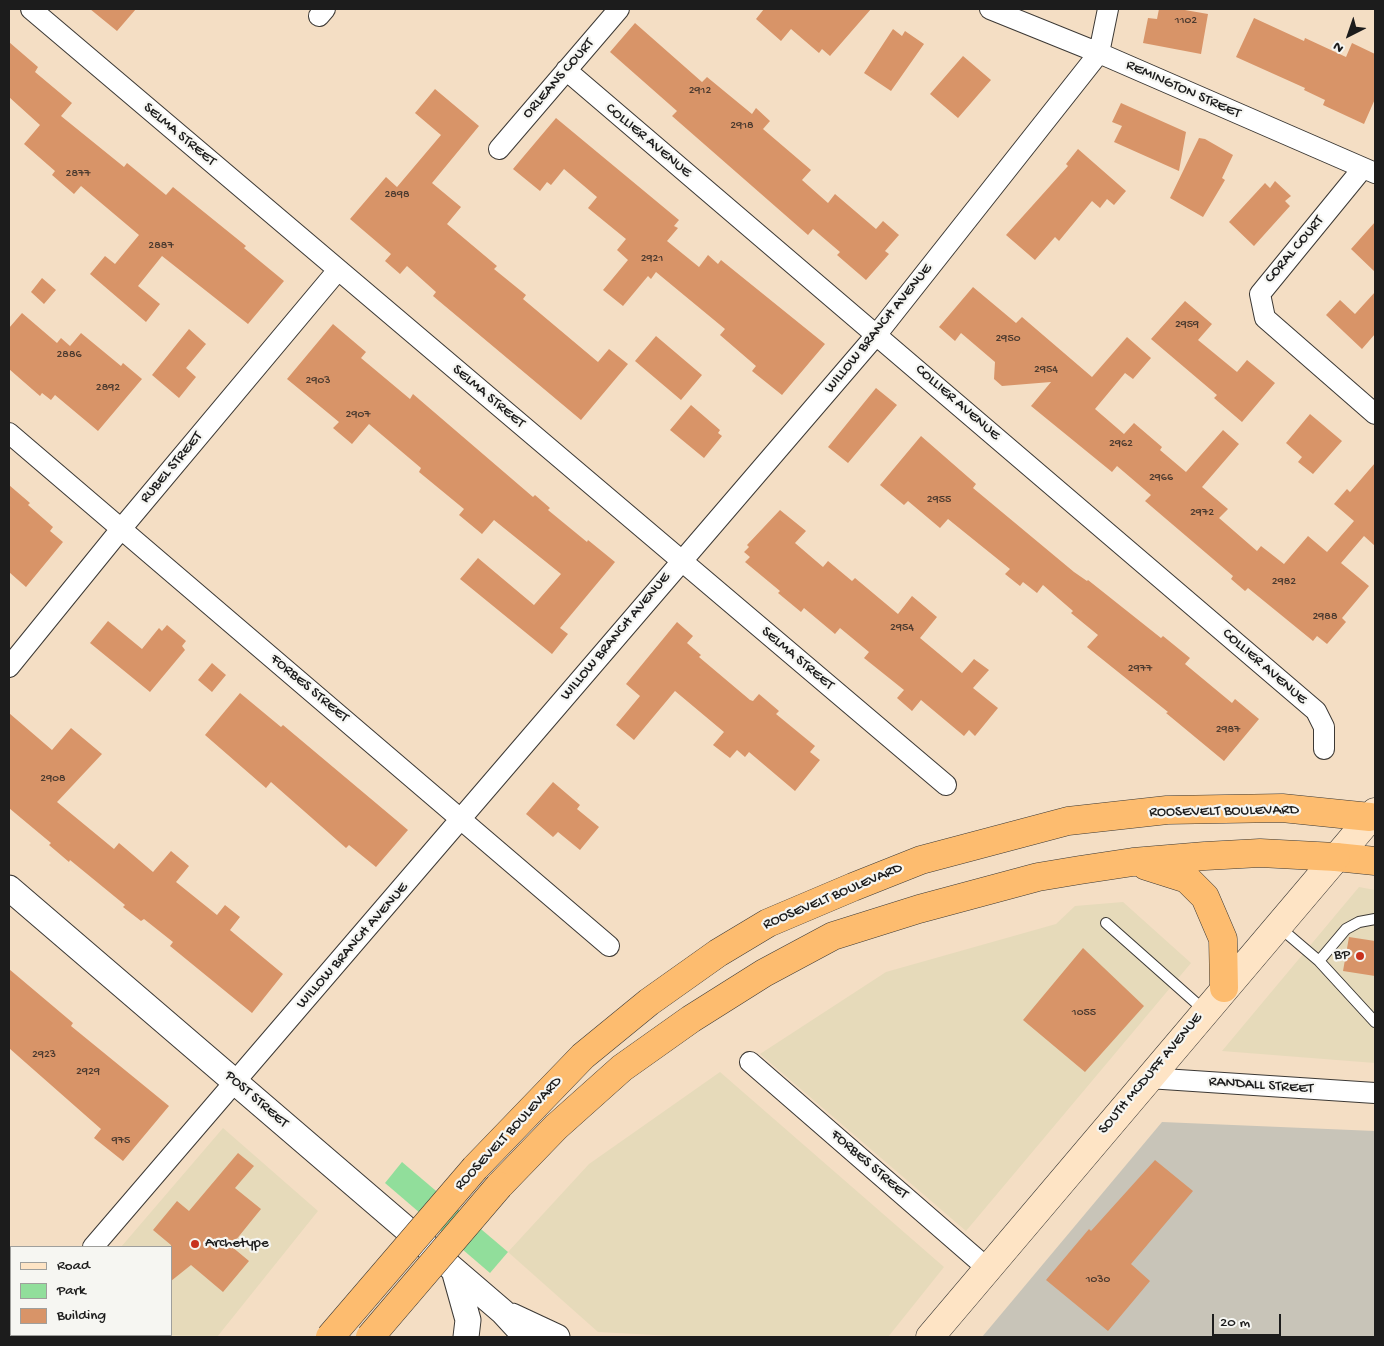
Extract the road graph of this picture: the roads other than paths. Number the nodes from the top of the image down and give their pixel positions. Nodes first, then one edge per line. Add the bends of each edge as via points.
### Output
1 (31, 9) edge
2 (619, 9) edge
3 (990, 9) edge
4 (1108, 9) edge
5 (1099, 53) junction
6 (566, 70) junction
7 (499, 149) dead end
8 (1369, 171) edge
9 (338, 270) junction
10 (877, 334) junction
11 (1375, 414) edge
12 (9, 433) edge
13 (121, 529) junction
14 (682, 560) junction
15 (9, 667) edge
16 (1324, 749) dead end
17 (946, 785) dead end
18 (1374, 816) edge
19 (461, 819) junction
20 (1336, 857) junction
21 (1375, 861) edge
22 (1133, 862) junction
23 (9, 888) edge
24 (1375, 919) edge
25 (1106, 923) dead end
26 (1277, 926) junction
27 (609, 946) dead end
28 (1319, 961) junction
29 (1224, 988) junction
30 (1205, 1011) junction
31 (1375, 1022) edge
32 (750, 1062) dead end
33 (1148, 1078) junction
34 (236, 1083) junction
35 (1375, 1093) edge
36 (94, 1246) edge
37 (987, 1268) junction
38 (454, 1270) junction
39 (503, 1312) junction
40 (330, 1337) edge
41 (370, 1337) edge
42 (466, 1337) edge
43 (526, 1337) edge
44 (557, 1337) edge
45 (930, 1337) edge

1 - 9 street, SELMA STREET
2 - 6 street, ORLEANS COURT
3 - 5 street, REMINGTON STREET
4 - 5 street, WILLOW BRANCH AVENUE
5 - 8 street, REMINGTON STREET
5 - 10 street, WILLOW BRANCH AVENUE
6 - 7 street, ORLEANS COURT
6 - 10 street, COLLIER AVENUE
8 - 11 street, CORAL COURT via 1260,294 1265,318
9 - 13 street, RUBEL STREET
9 - 14 street, SELMA STREET
10 - 14 street, WILLOW BRANCH AVENUE
10 - 16 street, COLLIER AVENUE via 1316,711 1324,727
12 - 13 street, FORBES STREET
13 - 15 street, RUBEL STREET
13 - 19 street, FORBES STREET
14 - 17 street, SELMA STREET
14 - 19 street, WILLOW BRANCH AVENUE
18 - 20 main road, SOUTH MCDUFF AVENUE
18 - 40 highway, ROOSEVELT BOULEVARD, bridge via 1282,808 1167,810 1068,821 921,860 768,923 649,1002 582,1056 475,1168
19 - 27 street, FORBES STREET
19 - 34 street, WILLOW BRANCH AVENUE
20 - 21 highway, ROOSEVELT BOULEVARD
20 - 22 highway, ROOSEVELT BOULEVARD via 1260,853
20 - 26 main road, SOUTH MCDUFF AVENUE
22 - 29 highway via 1187,879 1205,897 1223,938
22 - 41 highway, ROOSEVELT BOULEVARD, bridge via 1038,877 919,909 833,936 764,973 622,1068 556,1127 499,1186
23 - 34 street, POST STREET
24 - 28 lane via 1358,922 1346,929
25 - 30 lane
26 - 28 lane
26 - 29 main road, SOUTH MCDUFF AVENUE
28 - 31 lane
29 - 30 main road, SOUTH MCDUFF AVENUE
30 - 33 main road, SOUTH MCDUFF AVENUE
32 - 37 street, FORBES STREET
33 - 35 street, RANDALL STREET
33 - 37 main road, SOUTH MCDUFF AVENUE
34 - 36 street, WILLOW BRANCH AVENUE
34 - 38 street, POST STREET
37 - 45 main road, SOUTH MCDUFF AVENUE
38 - 39 street, POST STREET
38 - 42 street via 468,1320
39 - 43 street, POST STREET
39 - 44 street, POST STREET

